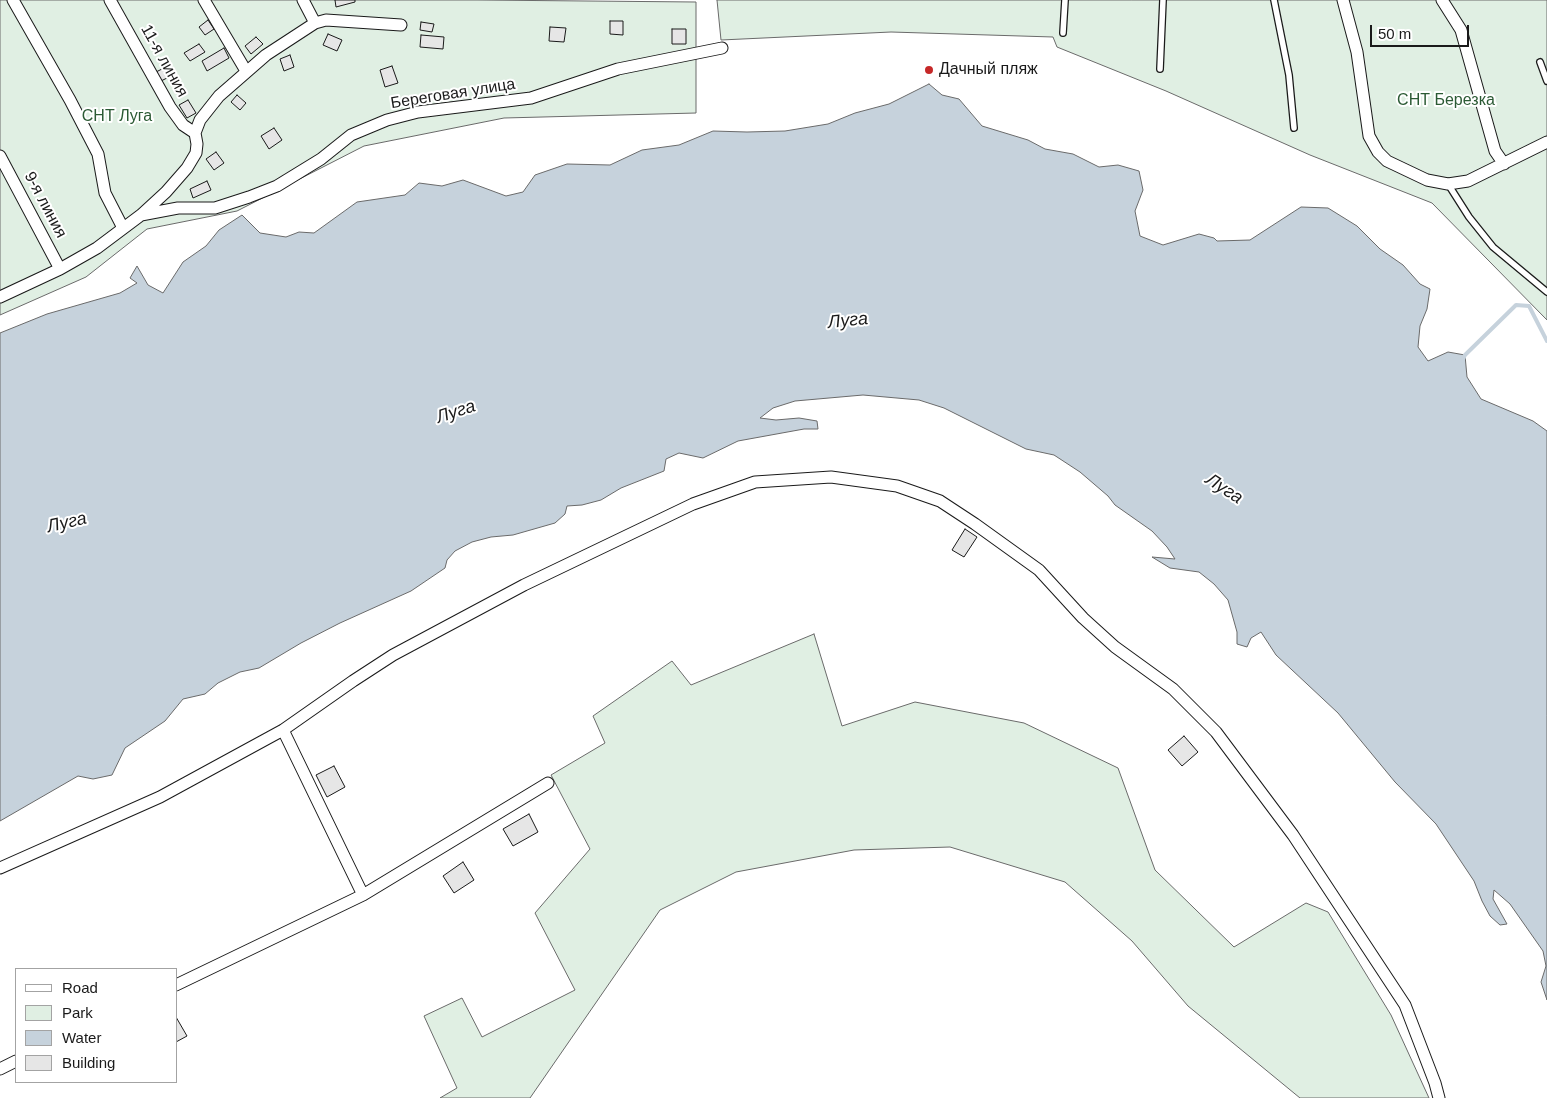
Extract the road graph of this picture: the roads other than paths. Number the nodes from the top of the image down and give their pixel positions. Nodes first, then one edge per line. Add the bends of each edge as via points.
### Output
1 (13, 0) edge
2 (110, 0) edge
3 (204, 0) edge
4 (303, 0) edge
5 (1065, 0) edge
6 (1162, 0) edge
7 (1274, 0) edge
8 (1343, 0) edge
9 (1442, 0) edge
10 (315, 23) junction
11 (401, 25) dead end
12 (1063, 33) dead end
13 (722, 48) dead end
14 (1540, 62) dead end
15 (1160, 69) dead end
16 (246, 71) junction
17 (1547, 81) edge
18 (1294, 128) dead end
19 (195, 133) junction
20 (1547, 142) edge
21 (0, 156) edge
22 (1504, 164) junction
23 (1448, 184) junction
24 (141, 215) junction
25 (123, 228) junction
26 (60, 269) junction
27 (1547, 292) edge
28 (0, 297) edge
29 (283, 730) junction
30 (548, 783) dead end
31 (0, 868) edge
32 (363, 895) junction
33 (178, 984) edge
34 (15, 1062) edge
35 (0, 1069) edge
36 (1439, 1098) edge

1 - 25 street via 98,154 105,193
2 - 19 street, 11-я линия via 170,107
3 - 16 street
4 - 10 street
5 - 12 lane
6 - 15 lane
7 - 18 lane via 1289,75
8 - 23 street via 1357,52 1369,136 1378,152 1386,161 1428,180
9 - 22 street via 1461,30 1496,151
10 - 11 street via 326,20
10 - 16 street
13 - 24 street, Береговая улица via 618,69 531,98 418,112 386,120 352,135 277,186 249,197 215,208 178,208
14 - 17 lane
16 - 19 street via 219,96 200,120
19 - 24 street via 196,153 187,168
20 - 22 street
21 - 26 street, 9-я линия
22 - 23 street via 1468,181
23 - 27 lane via 1494,247
24 - 25 street
25 - 26 street via 97,248
26 - 28 street
29 - 31 street via 160,796
29 - 32 street
29 - 36 street via 393,655 524,585 692,504 755,482 832,477 896,486 940,501 1039,570 1114,647 1173,689 1216,732 1293,836 1405,1005
30 - 32 street
32 - 33 street
34 - 35 street

